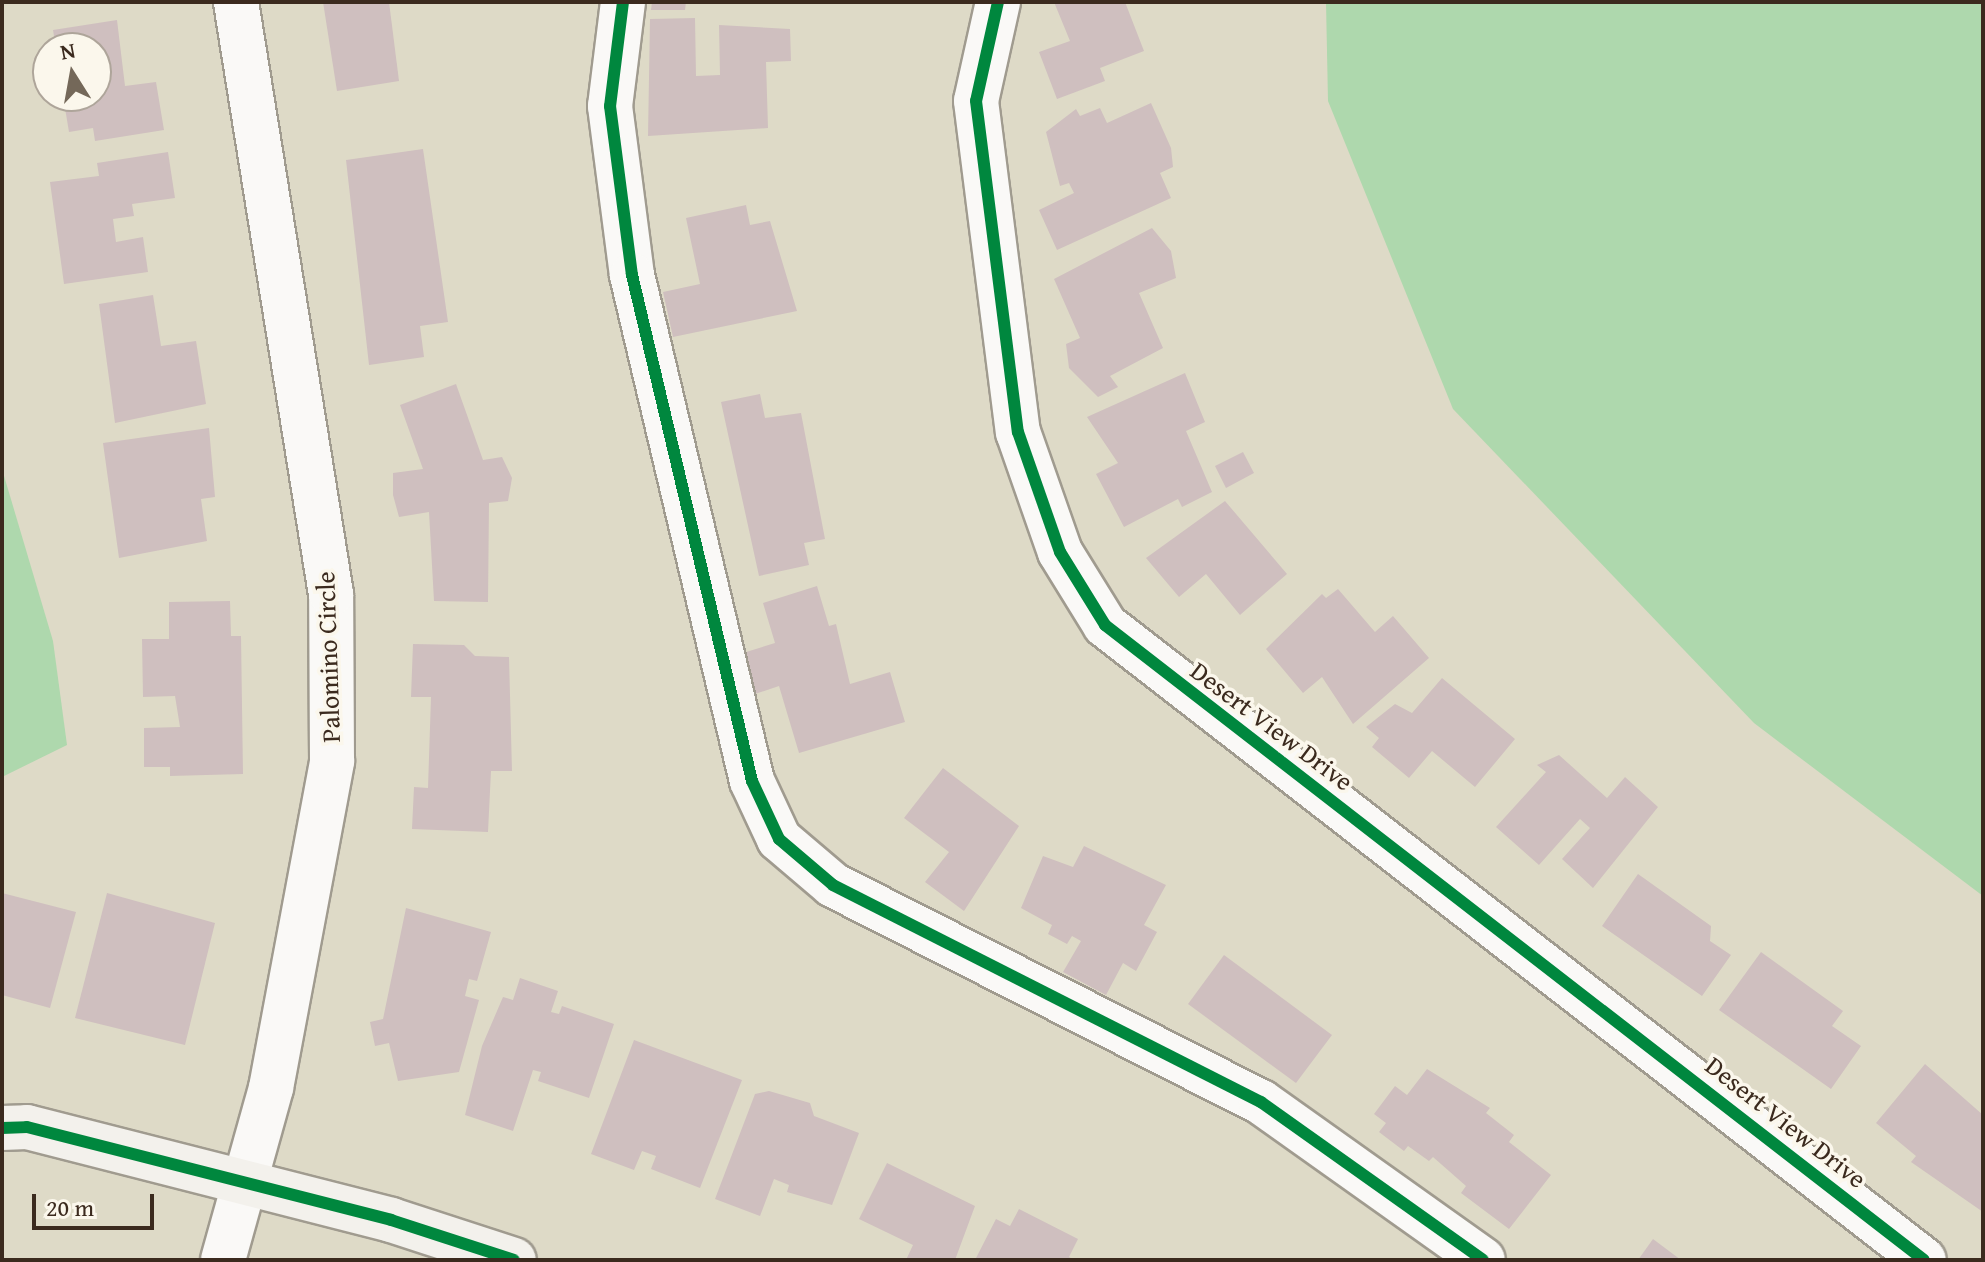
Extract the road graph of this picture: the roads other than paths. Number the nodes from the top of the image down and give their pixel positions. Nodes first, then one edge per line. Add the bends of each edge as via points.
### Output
1 (236, 2) edge
2 (623, 2) edge
3 (998, 2) edge
4 (10, 1120) edge
5 (242, 1184) junction
6 (223, 1260) edge
7 (514, 1260) edge
8 (1483, 1260) edge
9 (1924, 1260) edge

1 - 5 street, Palomino Circle via 331,594 332,761 271,1088
2 - 8 street via 610,106 632,275 752,781 779,839 833,885 1261,1102
3 - 9 street, Desert View Drive via 976,101 1018,432 1060,552 1105,625
4 - 5 main road
5 - 6 street, Palomino Circle
5 - 7 main road

